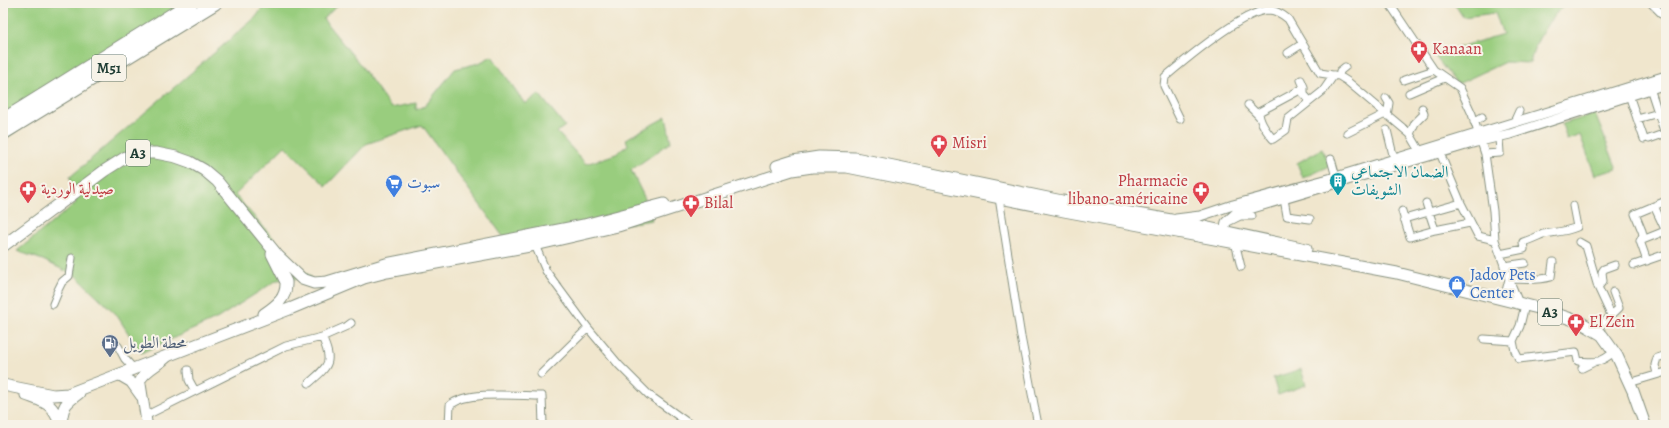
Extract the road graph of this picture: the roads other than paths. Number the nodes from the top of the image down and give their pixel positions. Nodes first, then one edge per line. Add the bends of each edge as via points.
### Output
1 (191, 3) edge
2 (214, 3) edge
3 (1389, 3) edge
4 (1651, 3) edge
5 (1666, 18) edge
6 (1302, 44) junction
7 (1288, 53) dead end
8 (1345, 67) dead end
9 (1434, 70) junction
10 (1337, 76) junction
11 (1666, 76) edge
12 (1301, 80) dead end
13 (1404, 80) dead end
14 (1446, 80) junction
15 (1666, 84) edge
16 (1650, 88) junction
17 (1304, 93) junction
18 (1412, 94) dead end
19 (1629, 95) junction
20 (1386, 98) dead end
21 (1310, 101) junction
22 (1248, 105) dead end
23 (1422, 108) dead end
24 (1519, 111) dead end
25 (1666, 111) edge
26 (1658, 113) junction
27 (1386, 115) junction
28 (1259, 116) junction
29 (1482, 117) dead end
30 (1180, 119) dead end
31 (1637, 119) junction
32 (3, 120) edge
33 (1474, 122) junction
34 (1514, 122) junction
35 (1387, 130) dead end
36 (3, 133) edge
37 (1347, 133) dead end
38 (1410, 134) junction
39 (1666, 135) edge
40 (1480, 137) junction
41 (1499, 138) junction
42 (1420, 151) junction
43 (1440, 154) junction
44 (1485, 154) junction
45 (1331, 159) dead end
46 (1394, 159) junction
47 (1336, 177) junction
48 (999, 198) junction
49 (1284, 199) junction
50 (1666, 202) edge
51 (1426, 203) dead end
52 (1461, 203) junction
53 (1573, 206) dead end
54 (1654, 206) junction
55 (1402, 211) dead end
56 (1430, 212) junction
57 (1252, 216) dead end
58 (1310, 219) dead end
59 (1404, 219) junction
60 (1172, 220) junction
61 (1470, 223) junction
62 (1225, 227) junction
63 (1435, 230) junction
64 (1665, 234) edge
65 (1495, 240) junction
66 (1640, 241) junction
67 (265, 242) junction
68 (1235, 242) junction
69 (1579, 242) dead end
70 (535, 245) junction
71 (3, 246) edge
72 (1500, 254) junction
73 (1666, 254) edge
74 (72, 258) dead end
75 (1647, 261) junction
76 (1553, 262) dead end
77 (1525, 263) dead end
78 (1615, 265) dead end
79 (1634, 265) dead end
80 (1504, 266) junction
81 (1241, 267) dead end
82 (1397, 273) junction
83 (1509, 279) junction
84 (1598, 287) junction
85 (1613, 292) dead end
86 (1504, 298) junction
87 (53, 304) dead end
88 (1522, 304) junction
89 (1611, 315) junction
90 (250, 323) junction
91 (351, 323) dead end
92 (588, 328) junction
93 (1596, 330) junction
94 (322, 337) junction
95 (1484, 339) dead end
96 (1513, 342) junction
97 (118, 346) dead end
98 (1614, 352) junction
99 (1666, 355) edge
100 (167, 357) junction
101 (1594, 362) junction
102 (1582, 368) dead end
103 (134, 369) junction
104 (188, 370) dead end
105 (1666, 372) edge
106 (541, 374) dead end
107 (1657, 374) junction
108 (119, 375) junction
109 (309, 383) dead end
110 (1629, 383) junction
111 (6, 386) edge
112 (90, 386) junction
113 (195, 391) junction
114 (142, 398) junction
115 (146, 420) edge
116 (449, 425) edge
117 (543, 425) edge
118 (691, 425) edge
119 (1038, 425) edge
120 (1645, 425) edge

1 - 32 highway, M51
2 - 36 highway, M51
3 - 9 street
4 - 5 street
6 - 7 street
6 - 10 street via 1320,73
6 - 30 street via 1288,19 1280,13 1269,10 1256,12 1221,34 1165,77 1164,86
8 - 10 street
9 - 13 street
9 - 14 street
10 - 21 street
10 - 27 street
11 - 34 street
12 - 17 street
14 - 18 street
14 - 33 street via 1460,88
15 - 16 street
16 - 19 street
16 - 26 street
17 - 21 street
17 - 28 street via 1300,90 1296,92 1259,112
19 - 31 street
19 - 41 street
20 - 27 street via 1389,103
21 - 28 street via 1288,119 1286,130 1273,139
22 - 28 street
23 - 38 street via 1424,114 1415,123
24 - 34 street
25 - 26 street
26 - 31 street
26 - 39 street
27 - 37 street
27 - 38 street
29 - 33 street
31 - 39 street via 1646,139
33 - 40 street
34 - 40 street
35 - 46 street
38 - 42 street
40 - 41 street
40 - 42 street
40 - 43 street
40 - 44 street
41 - 44 street via 1501,152
42 - 46 street
43 - 49 street
43 - 52 street
44 - 65 street
45 - 47 street
46 - 47 street
47 - 60 street via 1200,216
48 - 68 highway, A3
48 - 70 highway, A3 via 858,168 803,168 782,172 618,226
48 - 119 street
49 - 58 street via 1287,216
49 - 62 street via 1236,213
50 - 54 street
51 - 56 street
52 - 56 street
52 - 61 street
53 - 72 street via 1577,227 1541,235 1523,242 1524,249
54 - 64 street
54 - 66 street via 1635,214 1643,235
55 - 59 street
56 - 59 street
56 - 63 street
57 - 62 street via 1240,216
59 - 63 street via 1410,237
60 - 62 highway, A3
60 - 67 highway, A3 via 1062,201 854,158 830,156 793,161 620,217 386,264 321,283 302,279
61 - 63 street
61 - 65 street via 1478,236
62 - 82 highway, A3 via 1370,263
64 - 66 street
65 - 72 street
66 - 75 street
67 - 71 highway, A3 via 216,181 204,170 176,157 141,153 126,157 104,171
67 - 90 highway via 283,275 286,287 278,304
68 - 81 street
68 - 82 highway, A3
69 - 84 street via 1586,246
70 - 90 highway, A3 via 364,278
70 - 92 street via 546,270
72 - 80 street
73 - 75 street
74 - 87 street via 69,276 62,282
75 - 79 street
76 - 83 street via 1551,277 1540,280
77 - 80 street
78 - 84 street via 1604,269 1603,281
80 - 83 street
82 - 86 highway, A3
83 - 86 street
83 - 88 street
84 - 89 street
85 - 89 street via 1619,308
86 - 88 highway, A3
88 - 93 highway, A3 via 1580,322
88 - 96 street via 1520,326
89 - 93 street
90 - 100 highway, A3
91 - 94 street
92 - 106 street
92 - 118 street via 638,386
93 - 98 highway, A3
94 - 109 street via 330,356 329,361
94 - 113 street via 286,346
95 - 96 street
96 - 101 street via 1519,359 1576,352 1578,361
97 - 103 street
98 - 101 street via 1603,361
98 - 110 highway, A3
99 - 107 street via 1657,358
100 - 103 highway, A3
100 - 114 main road via 142,378
101 - 102 street
103 - 108 highway, A3
104 - 113 street via 189,380
105 - 107 street
107 - 110 street
108 - 112 highway, A3
108 - 114 main road via 131,382
110 - 120 highway, A3
111 - 112 highway, A3 via 53,395 68,394
111 - 112 highway via 48,404 54,409 61,425 66,403
113 - 115 street
114 - 115 main road
116 - 117 street via 450,405 455,401 486,395 542,396

